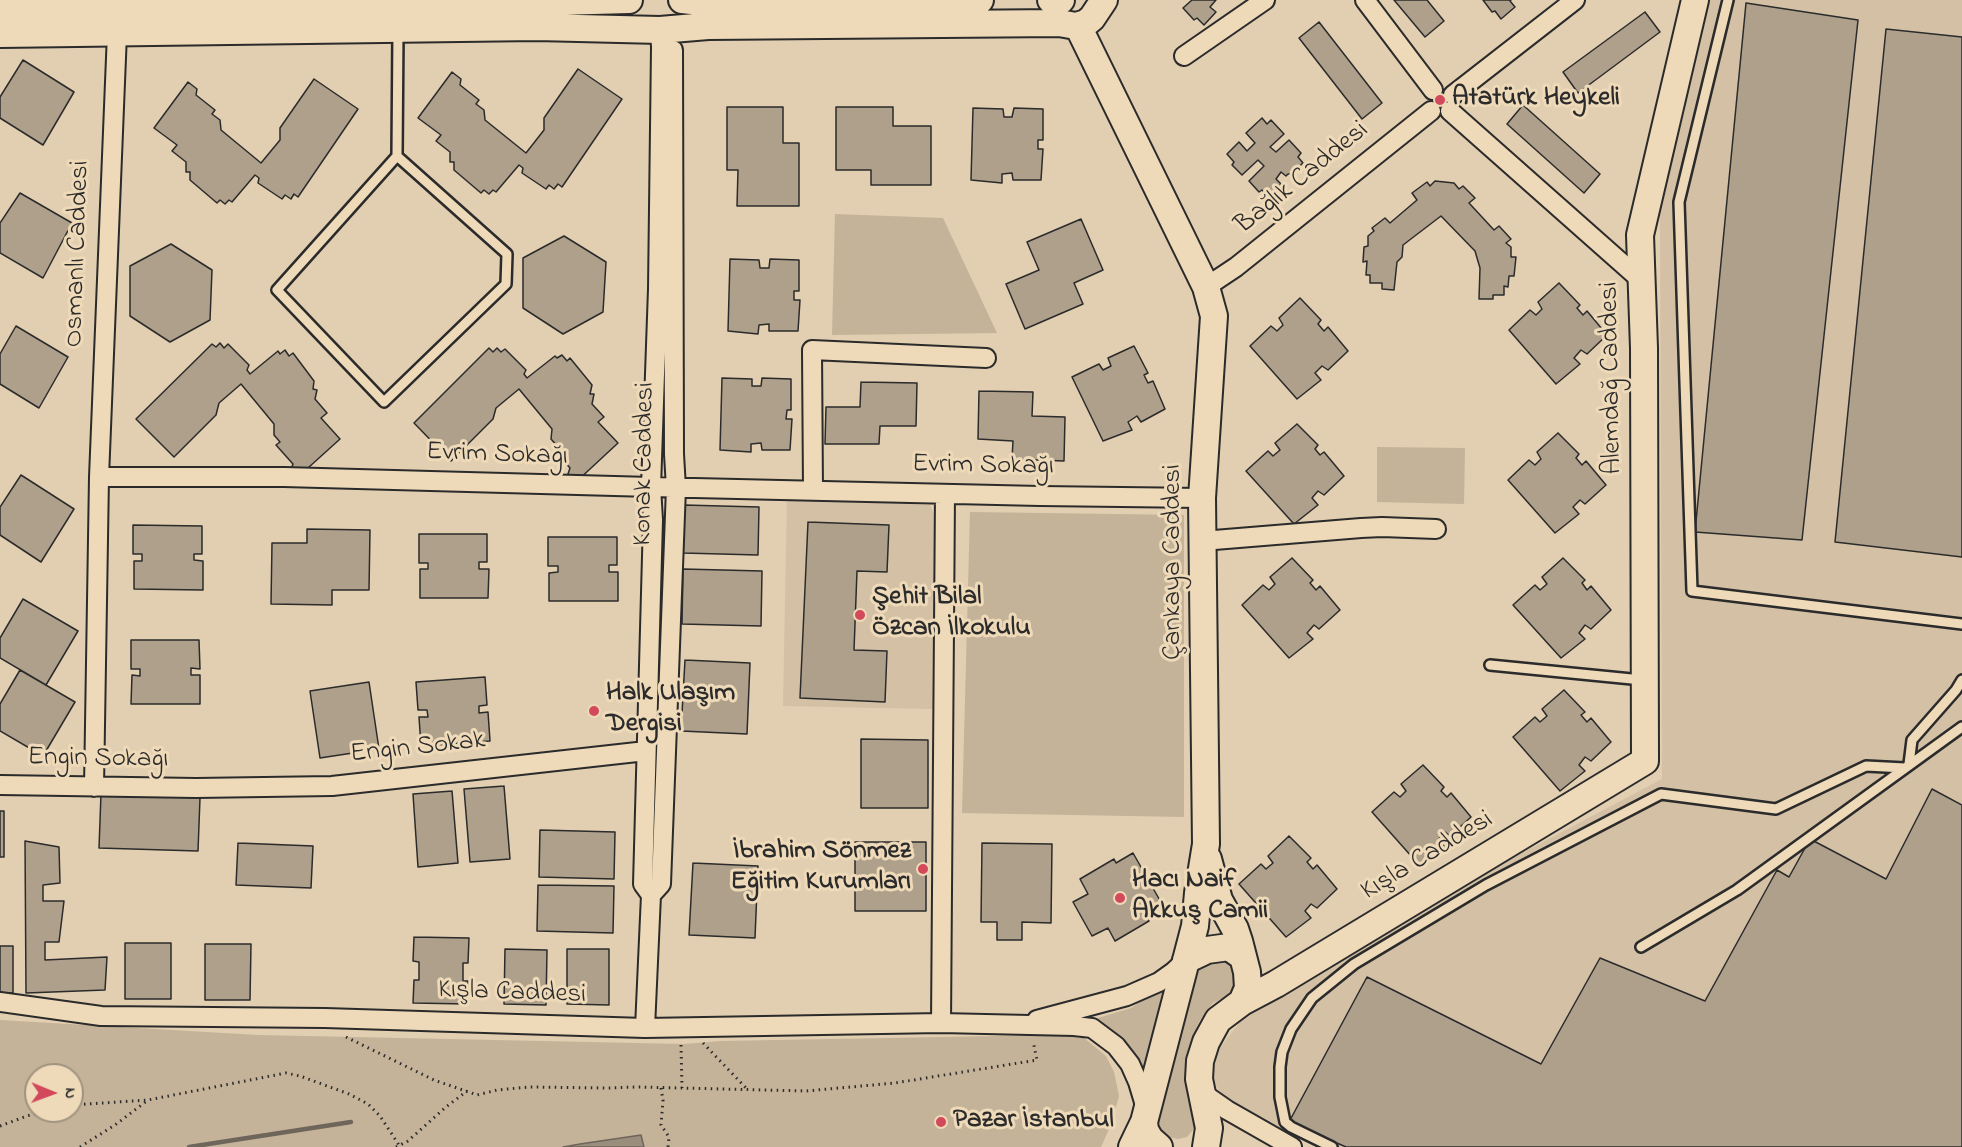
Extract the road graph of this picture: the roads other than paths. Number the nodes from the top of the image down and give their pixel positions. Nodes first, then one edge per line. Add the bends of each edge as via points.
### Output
1 (630, 0) edge
2 (648, 0) edge
3 (673, 0) edge
4 (682, 0) edge
5 (980, 0) edge
6 (1051, 0) edge
7 (1061, 0) edge
8 (1065, 0) edge
9 (1265, 0) edge
10 (1365, 0) edge
11 (1575, 0) edge
12 (1695, 0) edge
13 (1728, 0) edge
14 (374, 4) edge
15 (43, 6) edge
16 (0, 12) edge
17 (1087, 13) edge
18 (398, 29) junction
19 (666, 29) junction
20 (117, 33) junction
21 (0, 34) edge
22 (1184, 56) dead end
23 (1433, 90) junction
24 (1451, 103) junction
25 (1431, 111) junction
26 (398, 156) junction
27 (1642, 281) junction
28 (1206, 287) junction
29 (986, 358) dead end
30 (99, 477) junction
31 (651, 488) junction
32 (676, 488) junction
33 (813, 490) junction
34 (945, 494) junction
35 (1202, 498) junction
36 (1436, 530) dead end
37 (1202, 541) junction
38 (1962, 624) edge
39 (1490, 665) dead end
40 (1645, 681) junction
41 (1962, 681) edge
42 (1962, 727) edge
43 (646, 751) junction
44 (1645, 762) joint
45 (1907, 766) junction
46 (0, 785) edge
47 (94, 787) junction
48 (196, 788) joint
49 (1206, 844) junction
50 (651, 896) junction
51 (1641, 947) dead end
52 (1244, 957) junction
53 (1186, 960) junction
54 (0, 1002) edge
55 (1242, 1002) junction
56 (940, 1023) junction
57 (1024, 1024) junction
58 (645, 1028) junction
59 (1201, 1092) junction
60 (1144, 1122) junction
61 (1132, 1147) edge
62 (1159, 1147) edge
63 (1206, 1147) edge
64 (1271, 1147) edge
65 (1284, 1147) edge
66 (1292, 1147) edge
67 (1332, 1147) edge

1 - 14 main road
2 - 19 main road via 644,17
3 - 19 main road via 679,15
4 - 5 main road via 845,4
6 - 7 main road
8 - 17 main road, Çankaya Caddesi via 1063,16
9 - 22 street
10 - 23 street
11 - 24 street
12 - 27 main road, Alemdağ Caddesi via 1640,235
13 - 38 lane via 1679,202 1692,591
14 - 15 main road via 195,12
15 - 16 main road
17 - 19 main road via 1059,23
17 - 28 main road, Çankaya Caddesi
18 - 19 main road
18 - 20 main road
18 - 26 lane
19 - 31 street, Konak Caddesi via 661,47
19 - 32 street, Konak Caddesi
20 - 21 main road
20 - 30 street, Osmanlı Caddesi
23 - 24 street via 1442,88 1450,92
23 - 25 street via 1427,100
24 - 25 street via 1443,115
24 - 27 street
25 - 28 street, Bağlık Caddesi
26 - 26 lane via 277,290 384,402 506,284 507,254
27 - 40 main road, Alemdağ Caddesi
28 - 35 main road, Çankaya Caddesi via 1214,316
29 - 33 street via 812,350
30 - 31 street, Evrim Sokağı via 284,477
30 - 47 street
31 - 32 street, Evrim Sokağı
31 - 43 street, Konak Caddesi
32 - 33 street, Evrim Sokağı
32 - 50 street, Konak Caddesi via 661,884
33 - 34 street, Evrim Sokağı
34 - 35 street, Evrim Sokağı
34 - 56 street
35 - 37 main road, Çankaya Caddesi
36 - 37 street via 1382,527
37 - 49 main road, Çankaya Caddesi
39 - 40 lane
40 - 44 main road, Alemdağ Caddesi
41 - 45 lane via 1912,740
42 - 45 lane
43 - 48 street, Engin Sokak via 333,786
43 - 50 street, Konak Caddesi via 642,884
44 - 55 main road, Kışla Caddesi
45 - 51 lane via 1737,890
45 - 67 lane via 1866,766 1776,809 1660,794 1486,885 1354,964 1312,998 1290,1029 1280,1067 1285,1122
46 - 47 street, Engin Sokağı
47 - 48 street, Engin Sokağı
49 - 52 main road via 1219,900 1235,929
49 - 53 main road, Çankaya Caddesi
50 - 58 street, Konak Caddesi
52 - 53 main road via 1229,947 1207,950
52 - 55 main road via 1248,988
53 - 57 street via 1159,982 1127,996
53 - 60 main road, Çankaya Caddesi
54 - 58 street, Kışla Caddesi via 101,1016
55 - 59 main road, Kışla Caddesi via 1218,1020 1206,1042 1200,1061
56 - 57 street, Kışla Caddesi
56 - 58 street, Kışla Caddesi
57 - 60 street, Kışla Caddesi via 1092,1028 1107,1037 1130,1064 1138,1082
59 - 63 main road, Kışla Caddesi via 1209,1128
59 - 66 street
60 - 61 main road, Çankaya Caddesi
60 - 62 main road via 1144,1130
64 - 65 street

